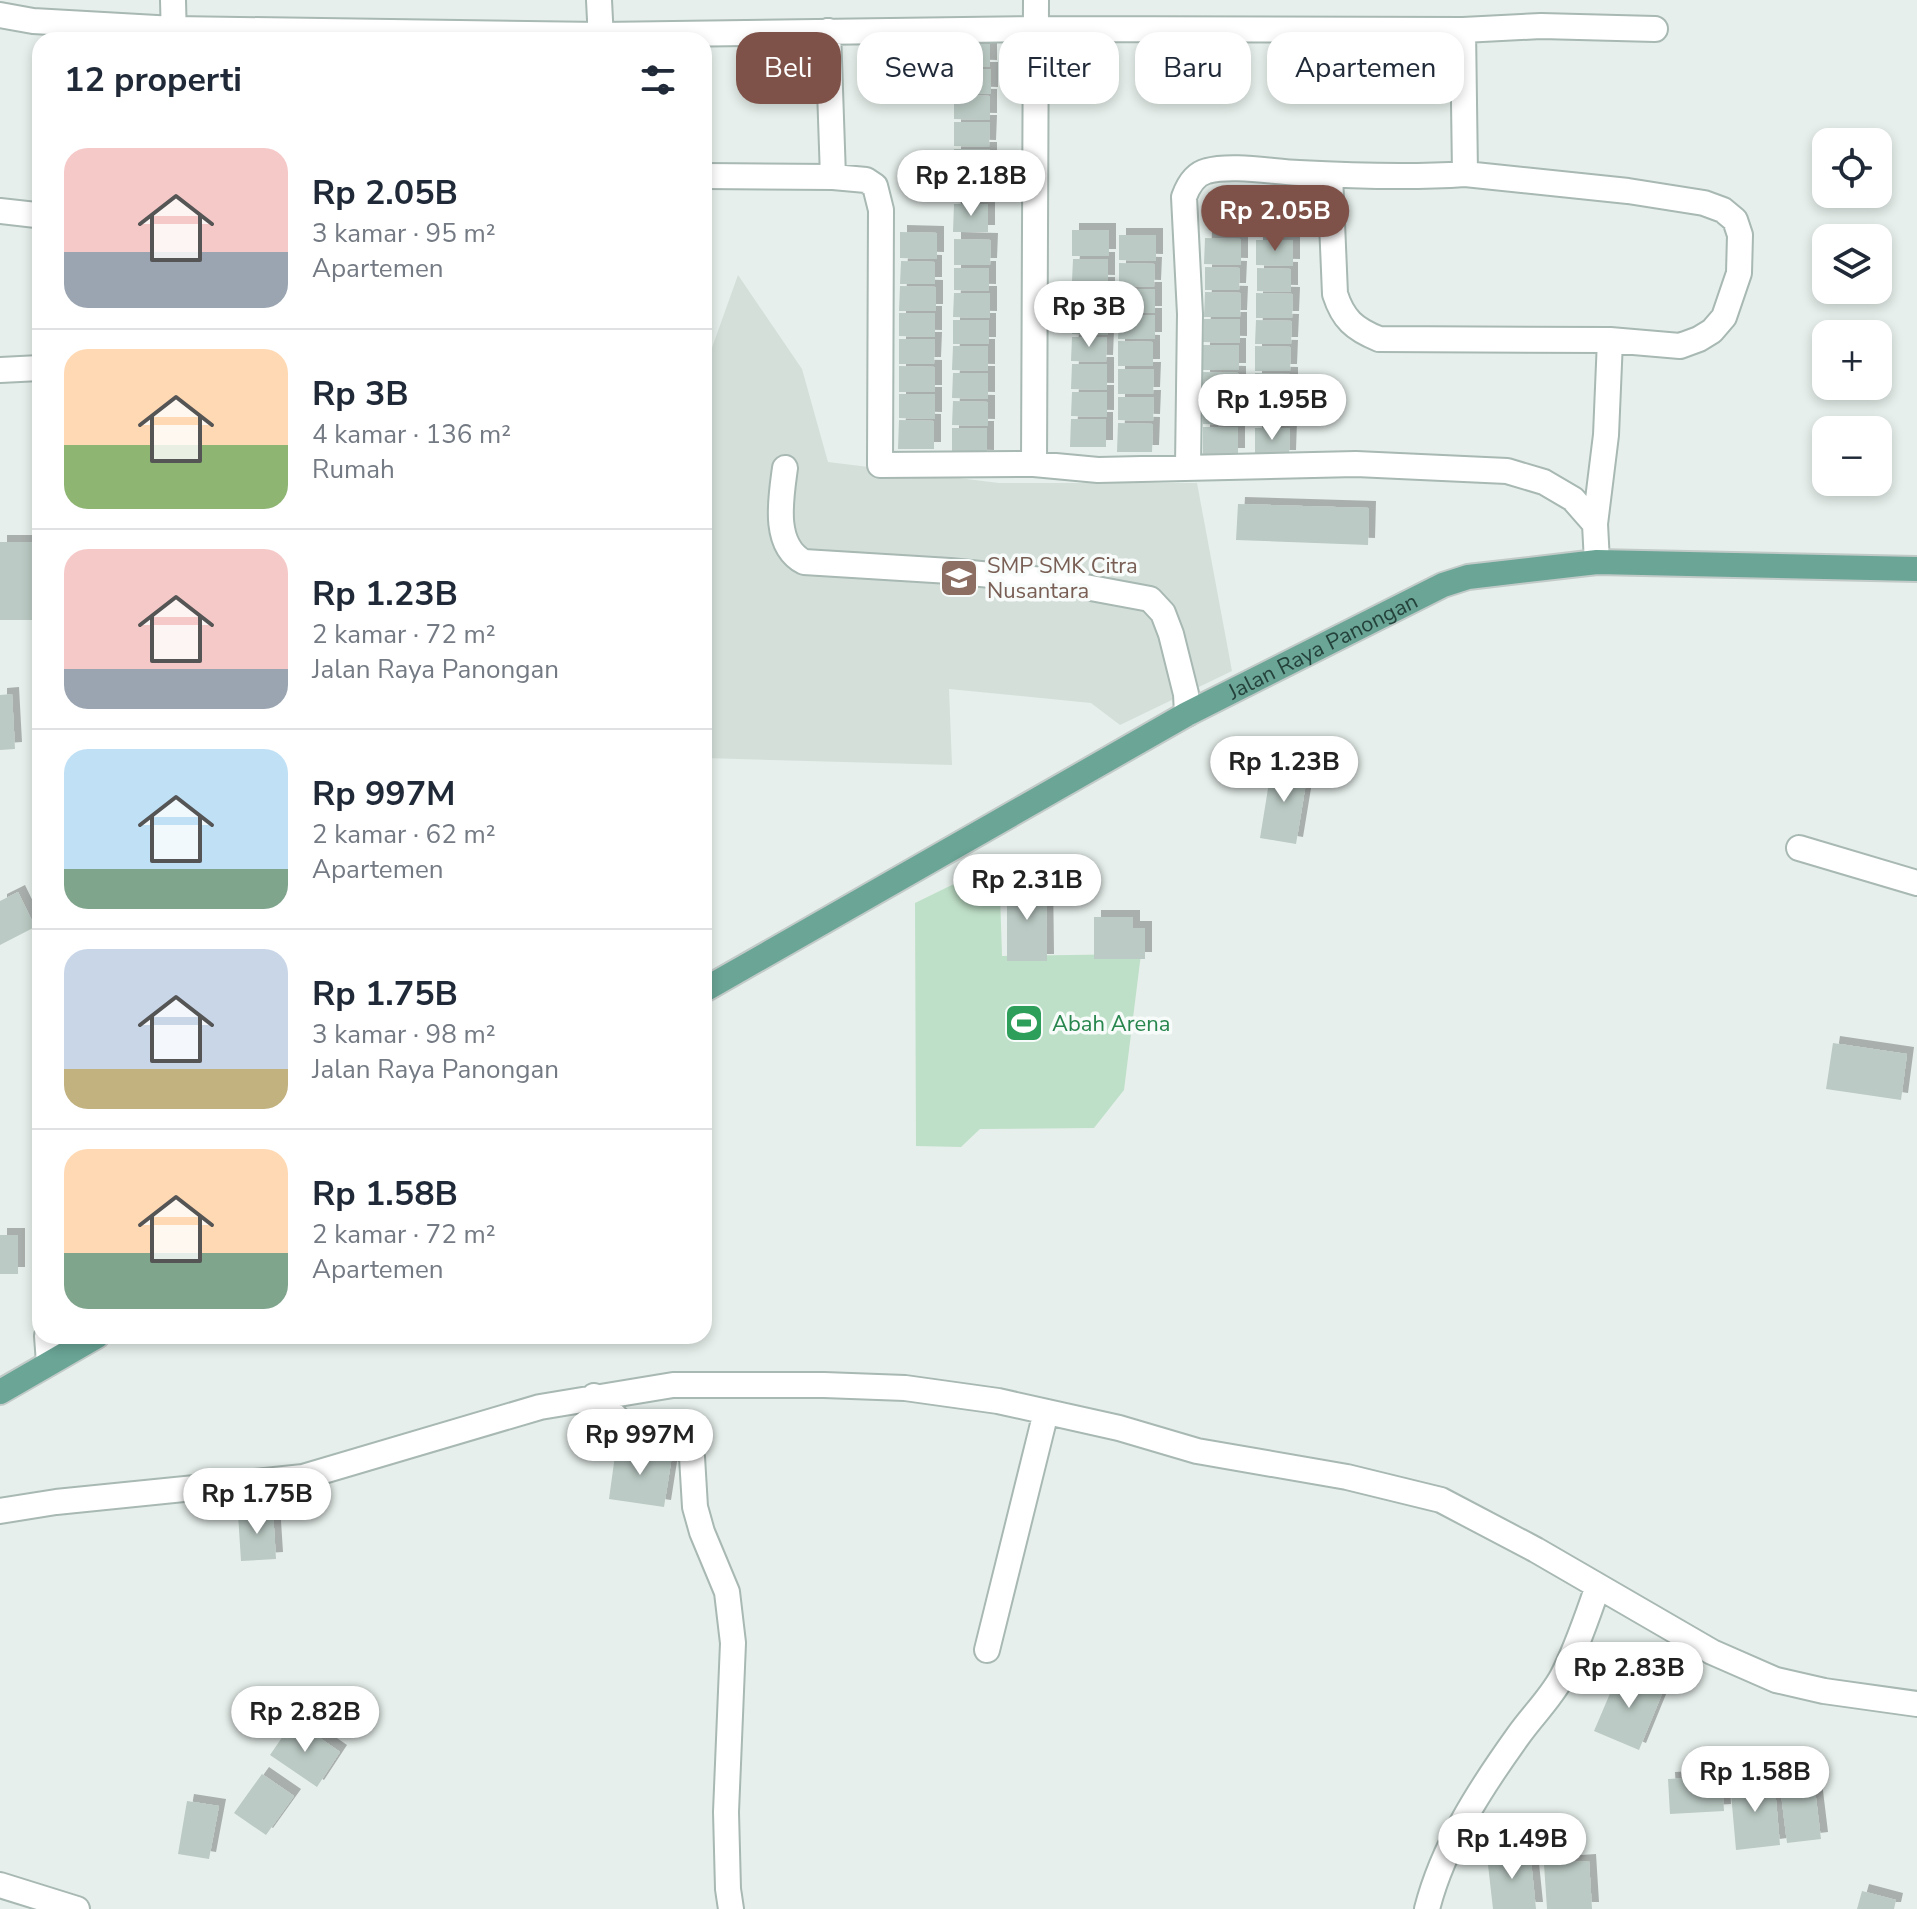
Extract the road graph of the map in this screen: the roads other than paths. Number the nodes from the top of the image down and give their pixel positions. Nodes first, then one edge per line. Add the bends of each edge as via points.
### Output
1 (173, 0) edge
2 (599, 0) edge
3 (1036, 0) edge
4 (0, 15) edge
5 (1036, 29) junction
6 (1655, 29) dead end
7 (1463, 30) junction
8 (828, 31) junction
9 (144, 32) edge
10 (174, 32) edge
11 (601, 32) edge
12 (712, 35) edge
13 (1465, 174) junction
14 (1330, 175) junction
15 (712, 176) edge
16 (833, 177) junction
17 (0, 211) edge
18 (32, 215) edge
19 (1610, 340) junction
20 (32, 368) edge
21 (0, 370) edge
22 (1034, 464) junction
23 (1188, 466) junction
24 (785, 468) dead end
25 (1595, 524) junction
26 (1597, 562) junction
27 (1917, 569) edge
28 (1187, 714) junction
29 (1799, 848) dead end
30 (1917, 883) edge
31 (712, 985) edge
32 (48, 1344) edge
33 (83, 1344) edge
34 (49, 1363) junction
35 (0, 1392) edge
36 (594, 1396) junction
37 (1046, 1412) junction
38 (0, 1511) edge
39 (1598, 1586) junction
40 (987, 1650) dead end
41 (1917, 1704) edge
42 (0, 1885) edge
43 (77, 1909) edge
44 (731, 1909) edge
45 (1427, 1909) edge

1 - 10 street
2 - 11 street
3 - 5 street
4 - 9 street
5 - 7 street
5 - 8 street
5 - 22 street
6 - 7 street
7 - 13 street
8 - 12 street
8 - 16 street
13 - 14 street
13 - 19 street via 1704,203 1735,220 1739,273 1724,317 1712,331 1680,346
14 - 19 street via 1335,294 1351,325 1363,333 1379,339
14 - 23 street via 1215,170 1205,171 1188,187
15 - 16 street
16 - 22 street via 866,180 879,196 880,465
17 - 18 street
19 - 25 street
20 - 21 street
22 - 23 street via 1098,470
23 - 25 street via 1356,464 1507,471 1544,482 1573,499
24 - 28 street via 781,504 786,544 804,562 1038,580 1150,599 1171,634
25 - 26 street
26 - 27 main road, Jalan Raya Panongan
26 - 28 main road, Jalan Raya Panongan via 1468,577 1443,585
28 - 31 main road, Jalan Raya Panongan
29 - 30 street
32 - 34 street
33 - 34 main road
34 - 35 main road
36 - 37 street via 673,1385 824,1385 905,1388
36 - 38 street via 303,1477
36 - 44 street via 620,1421 683,1446 692,1457 695,1507 727,1592 733,1643 726,1812
37 - 39 street via 1197,1451 1347,1477 1441,1500
37 - 40 street
39 - 41 street via 1712,1652 1776,1680
39 - 45 street via 1561,1678 1456,1832
42 - 43 street

